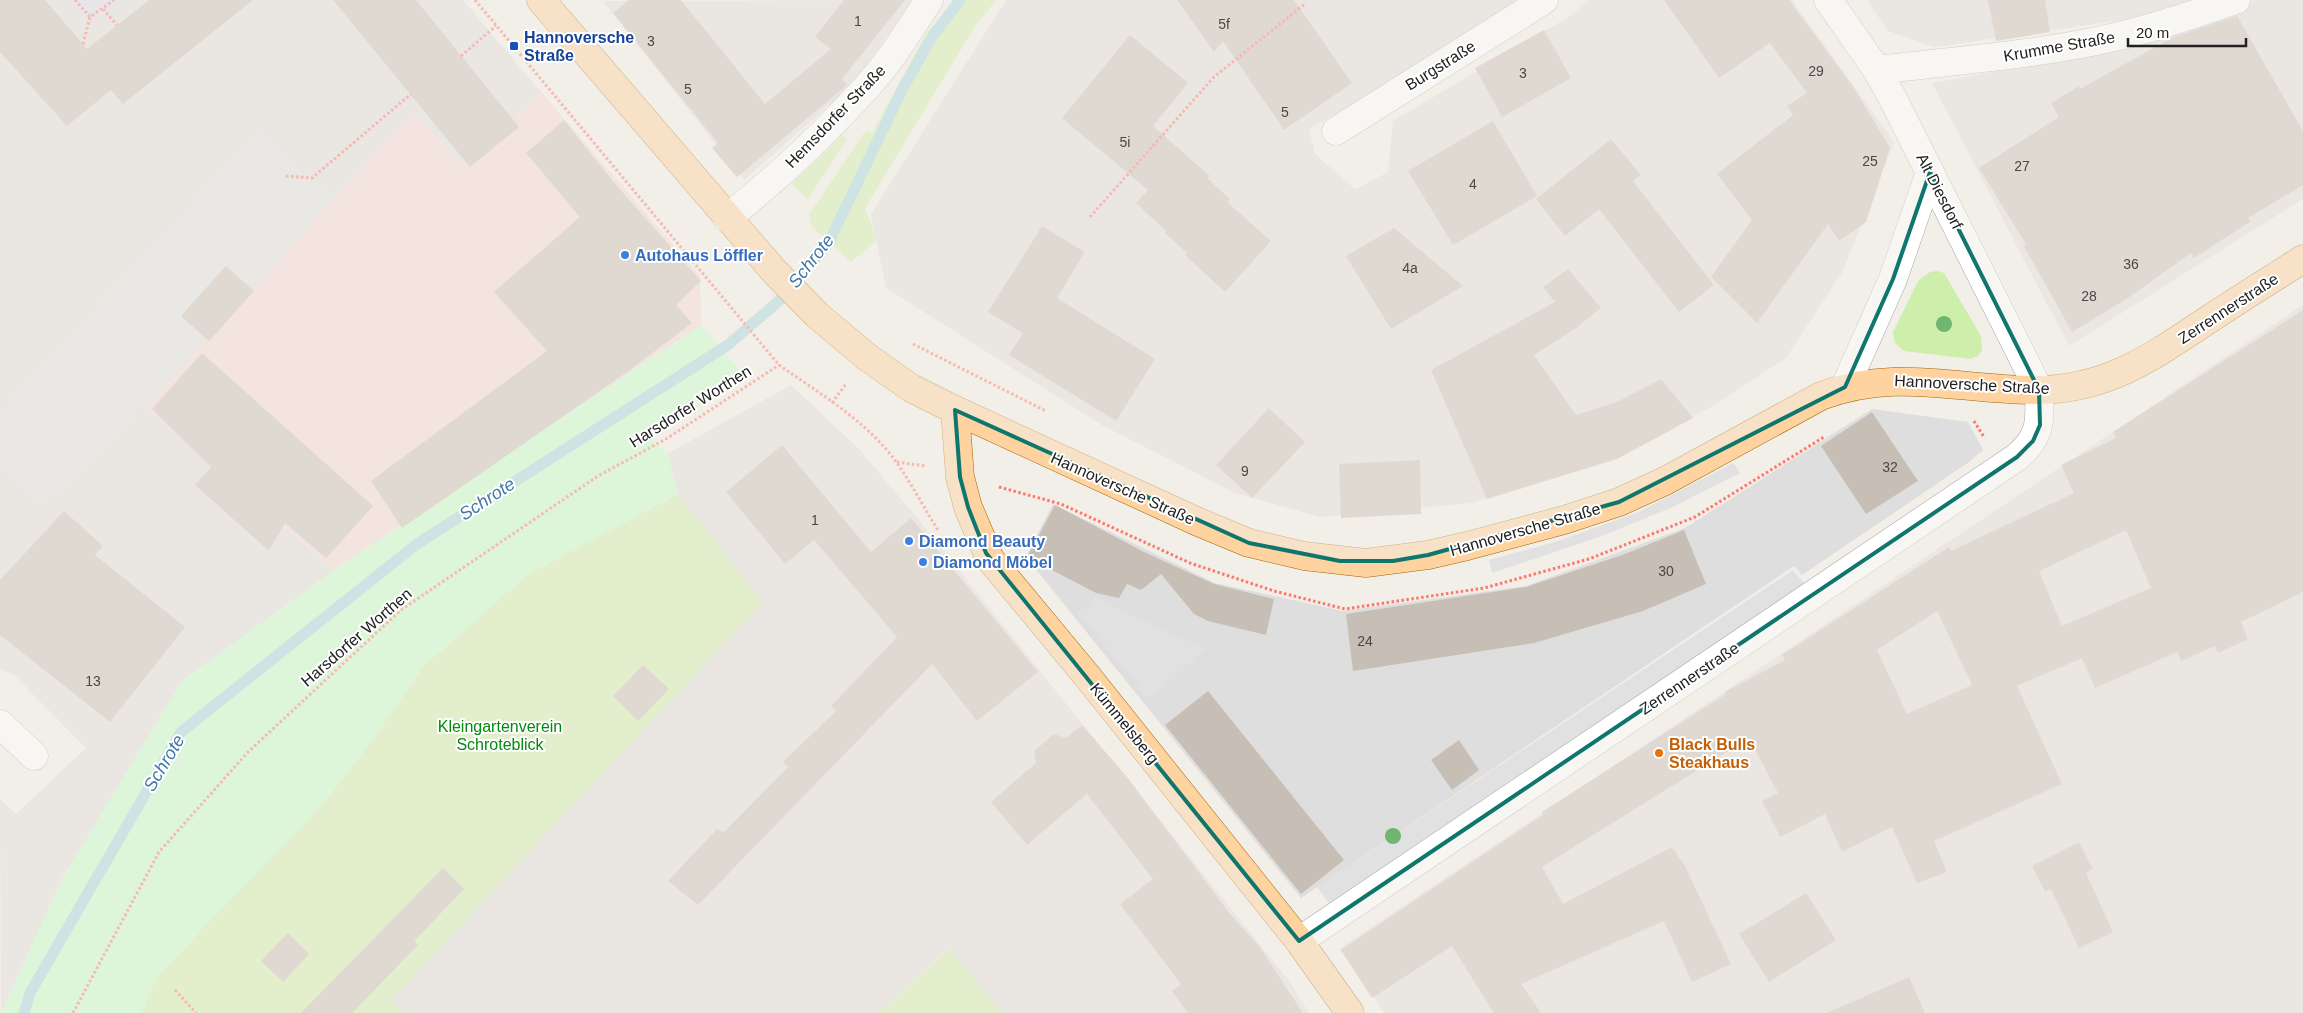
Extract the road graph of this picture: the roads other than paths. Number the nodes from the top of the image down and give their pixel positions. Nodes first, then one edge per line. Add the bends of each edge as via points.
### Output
1 (541, 0) edge
2 (929, 0) edge
3 (1544, 0) edge
4 (1828, 0) edge
5 (2236, 0) edge
6 (1877, 70) junction
7 (1336, 131) dead end
8 (1930, 172) junction
9 (726, 218) junction
10 (2303, 259) edge
11 (2154, 356) joint
12 (1845, 387) junction
13 (2039, 390) junction
14 (956, 410) junction
15 (0, 724) edge
16 (34, 756) dead end
17 (1299, 941) junction
18 (1350, 1013) edge

1 - 9 main road, Hannoversche Straße
2 - 9 street, Hemsdorfer Straße via 864,90 799,155
3 - 7 street, Burgstraße
4 - 6 street, Alt Diesdorf
5 - 6 street, Krumme Straße via 2119,36 2000,57
6 - 8 street, Alt Diesdorf
8 - 12 street via 1894,278
8 - 13 street, Alt Diesdorf
9 - 14 main road, Hannoversche Straße via 812,310 893,376
10 - 11 main road, Zerrennerstraße
11 - 13 main road, Hannoversche Straße via 2115,375
12 - 13 main road, Hannoversche Straße via 1873,381 1902,380
12 - 14 main road, Hannoversche Straße via 1821,396 1665,481 1619,502 1564,520 1428,555 1366,562 1304,556 1249,543
13 - 17 street, Zerrennerstraße via 2040,425 2033,441 2017,457
14 - 17 main road, Kümmelsberg via 960,477 973,522 990,559
15 - 16 street
17 - 18 main road, Kümmelsberg

